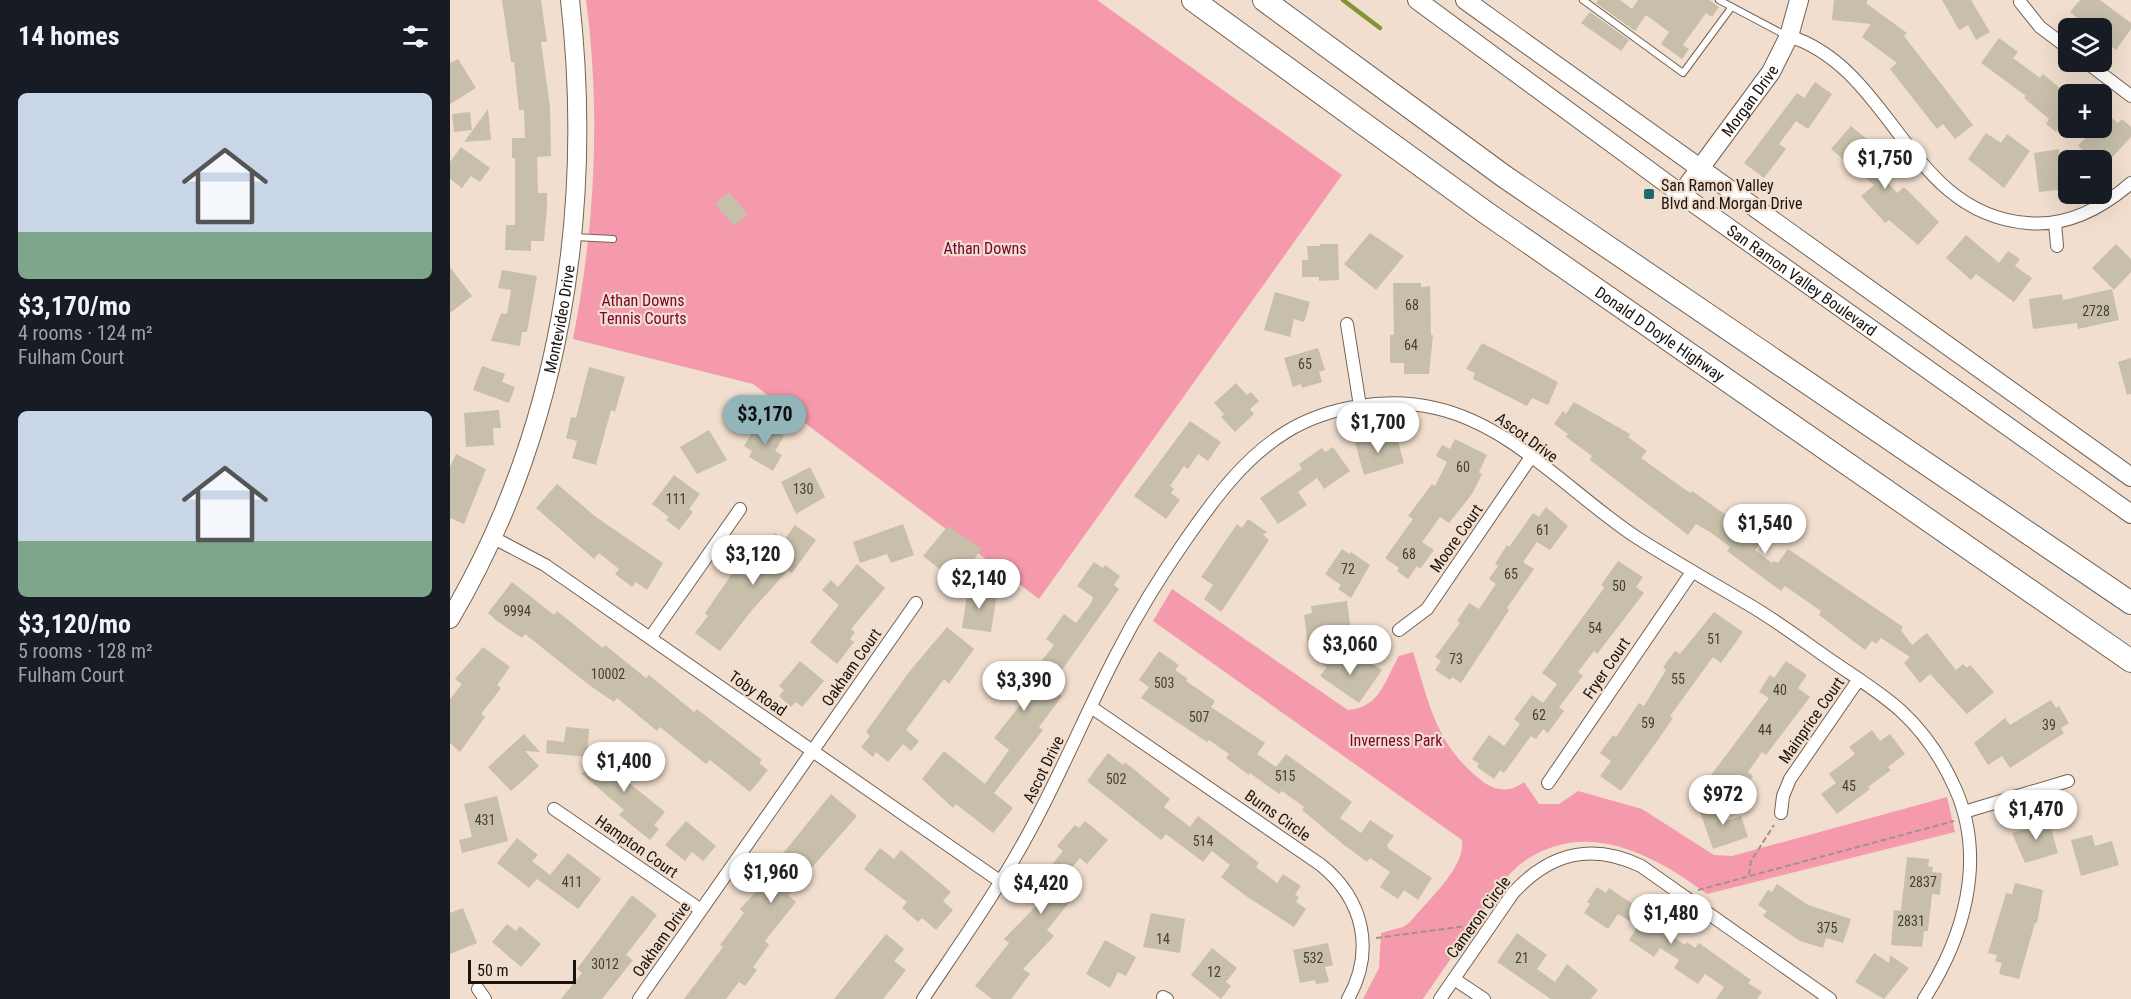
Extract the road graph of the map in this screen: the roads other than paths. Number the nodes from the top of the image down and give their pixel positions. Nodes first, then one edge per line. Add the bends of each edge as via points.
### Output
1 (570, 0) edge
2 (1193, 0) edge
3 (1264, 0) edge
4 (1464, 0) edge
5 (1583, 0) edge
6 (1719, 0) edge
7 (1799, 0) edge
8 (1423, 1) edge
9 (2020, 2) dead end
10 (1731, 8) junction
11 (1789, 36) junction
12 (2058, 40) edge
13 (2099, 72) edge
14 (2131, 96) edge
15 (1699, 169) junction
16 (2131, 183) edge
17 (1682, 194) junction
18 (2055, 223) junction
19 (573, 237) junction
20 (613, 239) dead end
21 (2057, 246) dead end
22 (1347, 324) dead end
23 (1360, 406) junction
24 (1531, 457) junction
25 (2131, 477) edge
26 (740, 509) dead end
27 (2131, 514) edge
28 (492, 537) junction
29 (1692, 572) junction
30 (916, 603) dead end
31 (2131, 603) edge
32 (450, 619) edge
33 (1399, 630) dead end
34 (650, 638) junction
35 (2131, 661) edge
36 (1859, 679) junction
37 (1091, 706) junction
38 (813, 751) junction
39 (2068, 781) dead end
40 (1548, 783) dead end
41 (554, 809) dead end
42 (1781, 813) road end
43 (1965, 815) junction
44 (1002, 882) junction
45 (700, 910) junction
46 (1454, 979) junction
47 (639, 999) edge
48 (923, 999) edge
49 (1348, 999) edge
50 (1440, 999) edge
51 (1484, 999) edge
52 (1830, 999) edge
53 (1924, 999) edge

1 - 19 main road, Montevideo Drive via 579,122
2 - 35 highway, Donald D Doyle Highway via 1485,212
3 - 31 highway via 1505,177
4 - 15 main road, San Ramon Valley Boulevard
5 - 10 lane via 1683,73
6 - 10 lane
7 - 11 main road, Morgan Drive
8 - 17 main road, San Ramon Valley Boulevard
9 - 12 street via 2040,27
10 - 11 lane
11 - 15 main road, Morgan Drive via 1771,72
11 - 18 street via 1826,54 1852,75 1931,175 1951,194 2003,220
13 - 14 street
15 - 17 main road, Morgan Drive
15 - 25 main road, San Ramon Valley Boulevard
16 - 18 street via 2104,204
17 - 27 main road, San Ramon Valley Boulevard
18 - 21 street
19 - 20 lane
19 - 28 main road, Montevideo Drive via 560,328 544,391
22 - 23 street
23 - 24 street, Ascot Drive via 1418,405 1453,413 1487,427
23 - 37 street, Ascot Drive via 1320,416 1288,430 1240,469 1156,585
24 - 29 street, Ascot Drive via 1583,500
24 - 33 street, Moore Court via 1427,609
26 - 34 street
28 - 32 main road, Montevideo Drive
28 - 34 street, Toby Road via 545,565
29 - 36 street, Ascot Drive via 1750,605
29 - 40 street, Fryer Court
30 - 38 street, Oakham Court
34 - 38 street, Toby Road
36 - 42 street, Mainprice Court via 1790,778
36 - 43 street, Ascot Drive via 1900,710 1934,748
37 - 44 street, Ascot Drive
37 - 49 street, Burns Circle via 1330,872 1355,904 1364,939 1361,973
38 - 44 street, Toby Road
38 - 45 street, Oakham Drive
39 - 43 street
41 - 45 street, Hampton Court
43 - 53 street, Ascot Drive via 1969,864 1965,910 1950,956
44 - 48 street, Ascot Drive
45 - 47 street, Oakham Drive
46 - 50 street, Cameron Circle
46 - 51 street
46 - 52 street, Cameron Circle via 1527,878 1544,866 1598,852 1626,860

